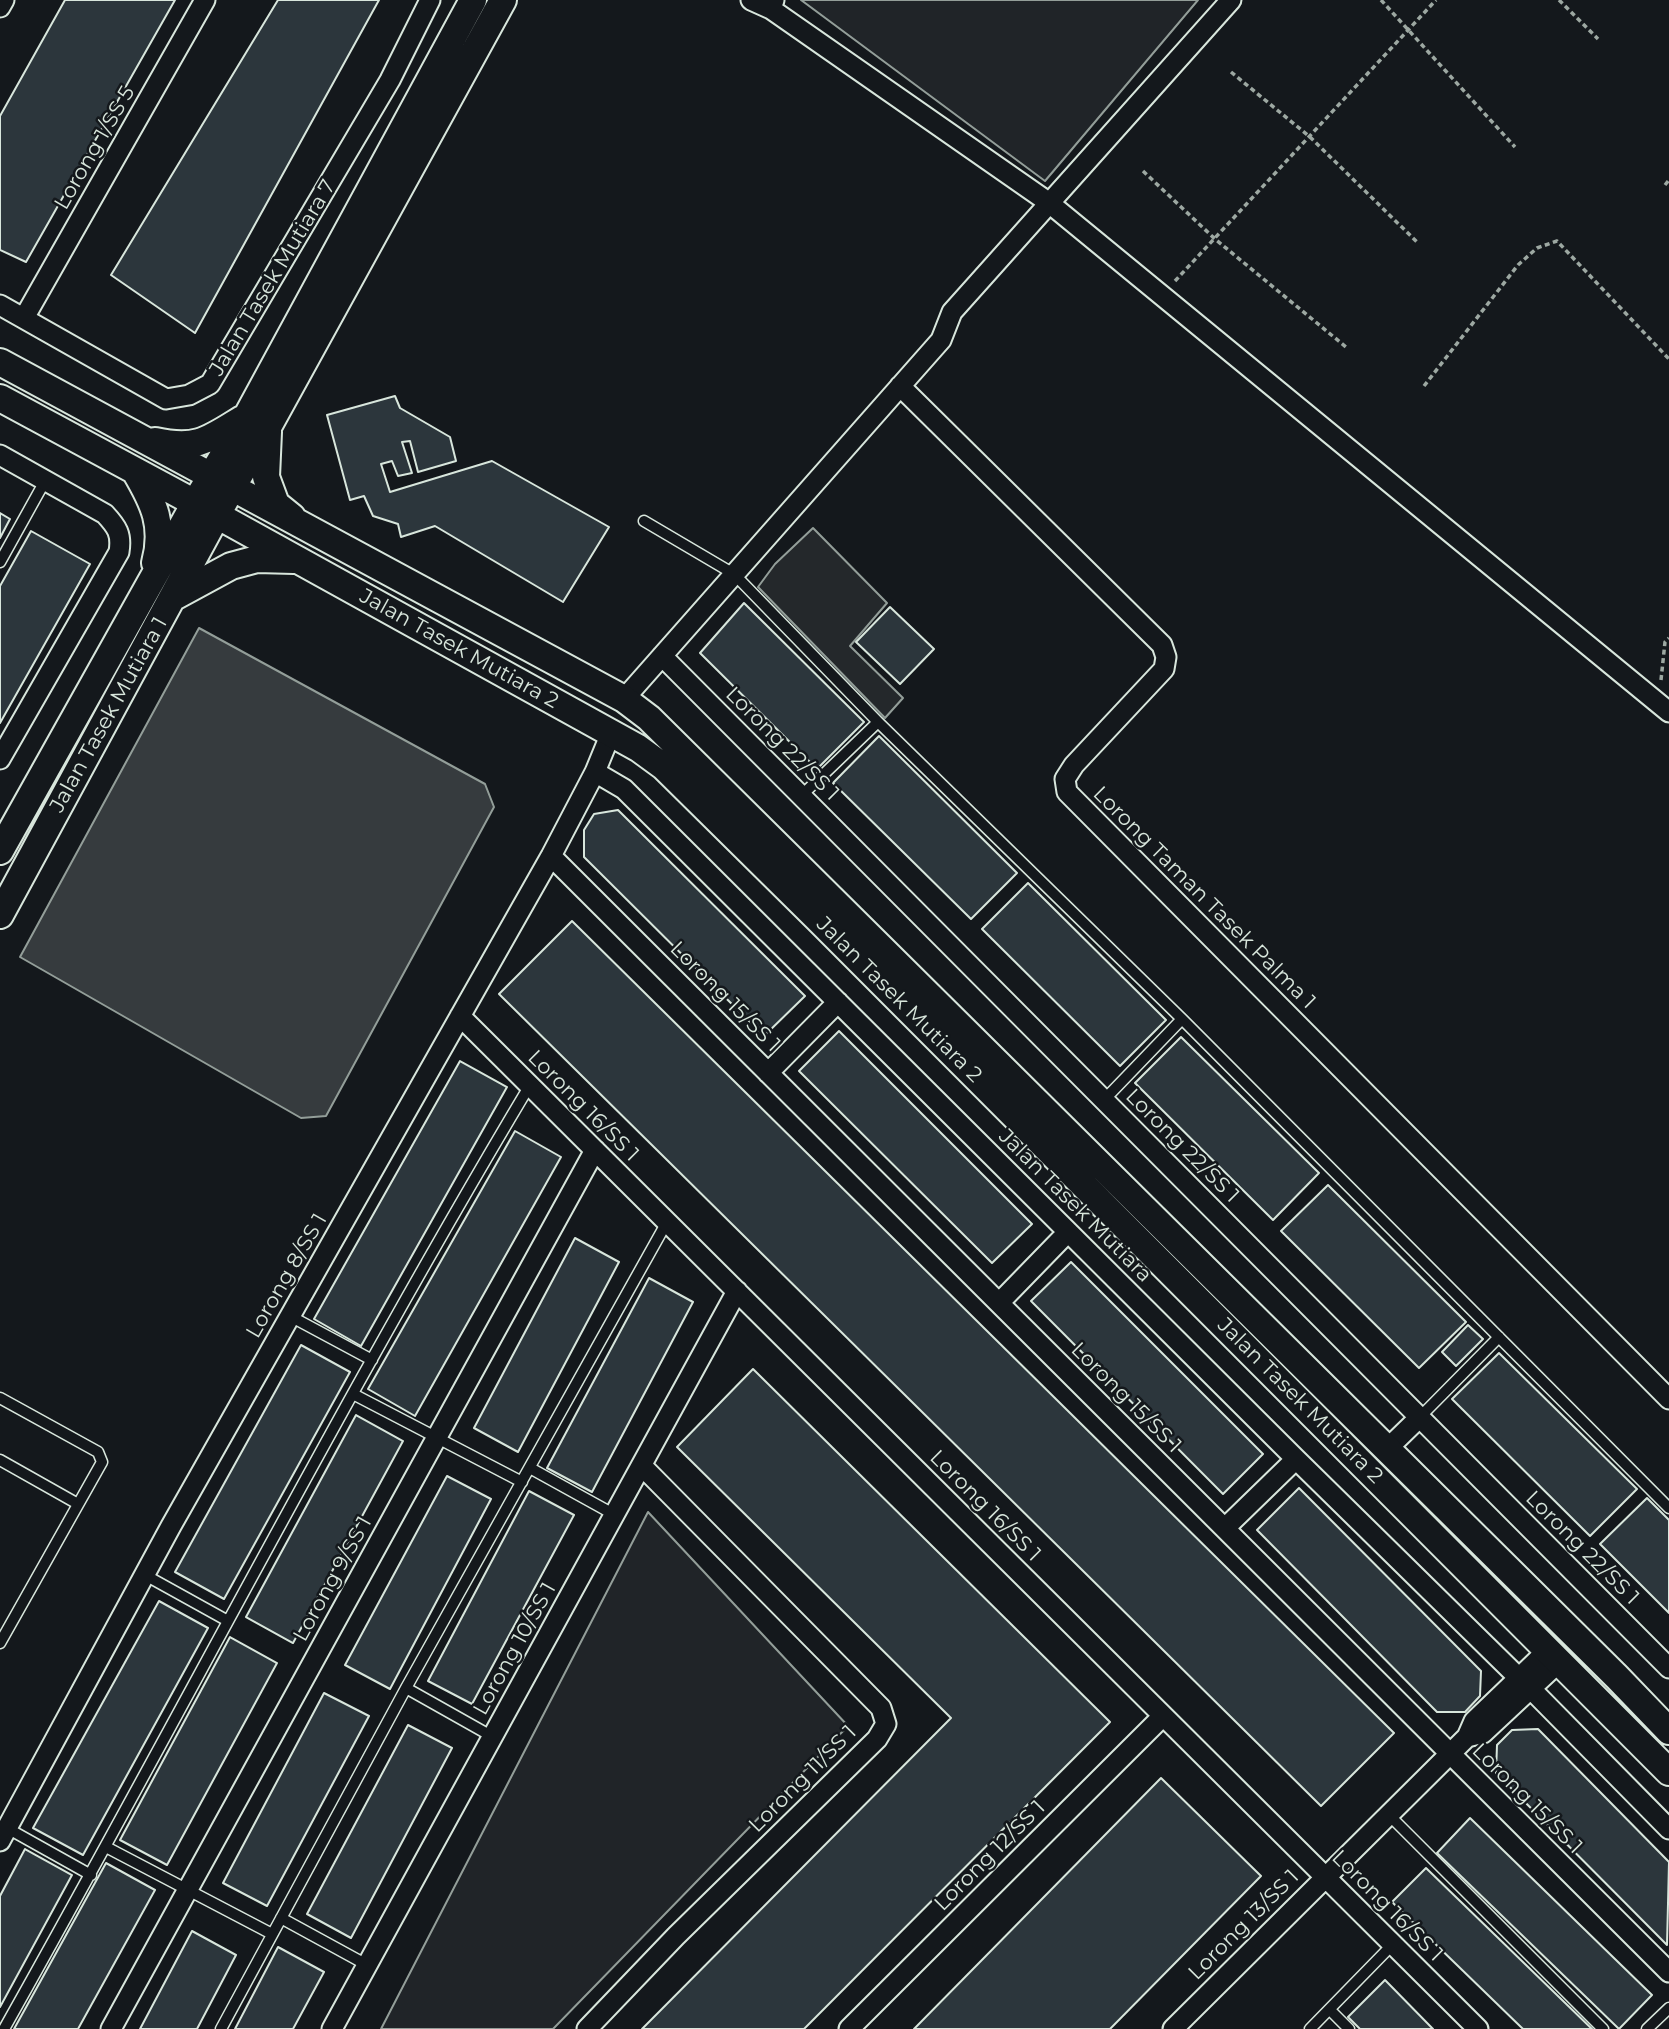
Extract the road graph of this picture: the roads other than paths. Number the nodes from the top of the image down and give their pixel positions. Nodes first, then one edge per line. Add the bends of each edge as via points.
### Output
1 (4, 0) edge
2 (205, 0) edge
3 (430, 0) edge
4 (473, 0) edge
5 (503, 0) edge
6 (751, 0) edge
7 (1231, 0) edge
8 (773, 5) edge
9 (0, 7) edge
10 (1048, 202) junction
11 (0, 305) edge
12 (24, 318) junction
13 (0, 362) edge
14 (900, 386) junction
15 (0, 398) edge
16 (257, 422) junction
17 (136, 437) junction
18 (0, 455) edge
19 (135, 471) junction
20 (45, 481) junction
21 (220, 483) junction
22 (206, 509) junction
23 (645, 521) dead end
24 (309, 531) junction
25 (299, 560) junction
26 (0, 562) edge
27 (734, 574) junction
28 (149, 585) junction
29 (172, 598) junction
30 (662, 656) junction
31 (624, 699) junction
32 (1664, 708) edge
33 (878, 722) junction
34 (611, 733) junction
35 (0, 760) edge
36 (595, 772) junction
37 (802, 796) junction
38 (0, 851) edge
39 (551, 856) junction
40 (0, 915) edge
41 (838, 1002) junction
42 (460, 1016) junction
43 (1182, 1019) junction
44 (768, 1073) junction
45 (530, 1085) junction
46 (1104, 1100) junction
47 (595, 1150) junction
48 (667, 1222) junction
49 (1068, 1232) junction
50 (737, 1291) junction
51 (999, 1303) junction
52 (290, 1316) junction
53 (1499, 1337) junction
54 (372, 1360) junction
55 (353, 1394) junction
56 (0, 1398) edge
57 (1669, 1399) edge
58 (1420, 1417) junction
59 (436, 1437) junction
60 (1387, 1450) junction
61 (1296, 1459) junction
62 (0, 1460) edge
63 (642, 1466) junction
64 (530, 1468) junction
65 (522, 1482) junction
66 (78, 1504) junction
67 (1669, 1508) edge
68 (615, 1515) junction
69 (1224, 1528) junction
70 (145, 1575) junction
71 (1530, 1591) junction
72 (228, 1621) junction
73 (0, 1641) edge
74 (1555, 1655) junction
75 (1669, 1668) edge
76 (1617, 1676) junction
77 (1525, 1684) junction
78 (407, 1688) junction
79 (1163, 1716) junction
80 (1669, 1731) edge
81 (493, 1737) junction
82 (1450, 1753) junction
83 (1669, 1772) edge
84 (1388, 1814) junction
85 (1669, 1829) edge
86 (4, 1835) edge
87 (106, 1847) junction
88 (91, 1875) junction
89 (1325, 1876) junction
90 (188, 1889) junction
91 (281, 1918) junction
92 (272, 1934) junction
93 (1393, 1944) junction
94 (367, 1965) junction
95 (1669, 1972) edge
96 (1669, 2008) edge
97 (1329, 2010) junction
98 (4, 2029) edge
99 (111, 2029) edge
100 (221, 2029) edge
101 (332, 2029) edge
102 (587, 2029) edge
103 (849, 2029) edge
104 (1173, 2029) edge
105 (1310, 2029) edge
106 (1349, 2029) edge
107 (1478, 2029) edge
108 (1603, 2029) edge
109 (1647, 2029) edge

1 - 9 street
2 - 12 street, Lorong 1/SS 5
3 - 12 street, Jalan Tasek Mutiara 7 via 390,80 210,384 189,395 166,399
4 - 16 street, Jalan Tasek Mutiara 7
5 - 16 street, Jalan Tasek Mutiara 7
6 - 8 street
7 - 10 street
8 - 10 street
10 - 14 street via 952,312 941,340
10 - 32 street
11 - 12 street, Jalan Tasek Mutiara 7
13 - 17 street, Jalan Tasek Mutiara 2
14 - 27 street
14 - 57 street, Lorong Taman Tasek Palma 1 via 1162,645 1164,669 1074,765 1065,779 1067,792
15 - 19 street, Jalan Tasek Mutiara 2
16 - 17 street via 198,444 176,446
16 - 21 street, Jalan Tasek Mutiara 7
16 - 24 street via 266,477 276,504
17 - 21 street, Jalan Tasek Mutiara 2
18 - 20 street
19 - 22 street, Jalan Tasek Mutiara 2
19 - 28 street via 155,506 159,528
20 - 26 lane
20 - 35 street via 105,514 121,537 118,552
21 - 22 street, Jalan Tasek Mutiara 7
21 - 24 street, Jalan Tasek Mutiara 2
22 - 25 street, Jalan Tasek Mutiara 2
22 - 28 street, Jalan Tasek Mutiara 1
22 - 29 street, Jalan Tasek Mutiara 1
23 - 27 lane
24 - 31 street, Jalan Tasek Mutiara 2
25 - 29 street via 257,559 231,566
25 - 34 street, Jalan Tasek Mutiara 2
27 - 30 street
27 - 33 lane
28 - 38 street, Jalan Tasek Mutiara 1
29 - 40 street, Jalan Tasek Mutiara 1
30 - 31 street
30 - 37 street, Lorong 22/SS 1
31 - 60 street, Jalan Tasek Mutiara 2 via 658,727
33 - 37 lane
33 - 43 lane
34 - 36 street, Lorong 8/SS 1
34 - 74 street, Jalan Tasek Mutiara 2 via 664,767
36 - 39 street, Lorong 8/SS 1
36 - 41 street, Jalan Tasek Mutiara via 624,789
37 - 46 street, Lorong 22/SS 1
39 - 42 street, Lorong 8/SS 1
39 - 44 street, Lorong 15/SS 1
41 - 44 street
41 - 49 street, Jalan Tasek Mutiara
42 - 45 street, Lorong 16/SS 1
42 - 52 street, Lorong 8/SS 1
43 - 46 lane
43 - 53 lane
44 - 51 street, Lorong 15/SS 1
45 - 47 street, Lorong 16/SS 1
45 - 54 lane
46 - 58 street, Lorong 22/SS 1
47 - 48 street, Lorong 16/SS 1
47 - 59 street, Lorong 9/SS 1
48 - 50 street, Lorong 16/SS 1
48 - 64 lane
49 - 51 street
49 - 61 street, Jalan Tasek Mutiara
50 - 63 street, Lorong 10/SS 1
50 - 79 street, Lorong 16/SS 1
51 - 69 street, Lorong 15/SS 1
52 - 54 lane
52 - 70 street, Lorong 8/SS 1
53 - 58 lane
53 - 67 lane
54 - 55 lane
55 - 59 lane
55 - 72 lane
56 - 66 lane via 98,1452 102,1462
58 - 60 street
58 - 75 street, Lorong 22/SS 1
59 - 65 lane
59 - 90 street, Lorong 9/SS 1
60 - 71 street, Jalan Tasek Mutiara 2
61 - 69 street
61 - 77 street, Jalan Tasek Mutiara
62 - 66 lane
63 - 68 street, Lorong 10/SS 1
63 - 102 street, Lorong 11/SS 1 via 881,1708 886,1724 877,1739
64 - 65 lane
64 - 68 lane
65 - 78 lane
66 - 73 lane
68 - 81 street, Lorong 10/SS 1
69 - 82 street, Lorong 15/SS 1
70 - 72 lane
70 - 86 street, Lorong 8/SS 1
71 - 74 street via 1548,1621
71 - 76 street, Jalan Tasek Mutiara 2
72 - 87 lane
74 - 76 street via 1586,1661
74 - 77 street, Lorong 13/SS 1
74 - 83 street, Jalan Tasek Mutiara 2
76 - 80 street, Jalan Tasek Mutiara 2
77 - 82 street, Lorong 13/SS 1 via 1474,1721 1467,1737
77 - 85 street, Jalan Tasek Mutiara
78 - 81 lane
78 - 91 lane
79 - 89 street, Lorong 16/SS 1
79 - 103 street, Lorong 12/SS 1
81 - 94 street, Lorong 10/SS 1
82 - 84 street, Lorong 13/SS 1
82 - 95 street, Lorong 15/SS 1
84 - 89 street, Lorong 13/SS 1
84 - 108 lane
86 - 88 lane
87 - 88 lane
87 - 90 lane
88 - 98 lane
89 - 93 street, Lorong 16/SS 1
89 - 104 street, Lorong 13/SS 1
90 - 92 lane
90 - 99 street, Lorong 9/SS 1
91 - 92 lane
91 - 94 lane
92 - 100 lane
93 - 97 lane
93 - 107 street, Lorong 16/SS 1
94 - 101 street, Lorong 10/SS 1
96 - 109 lane
97 - 105 lane
97 - 106 lane

